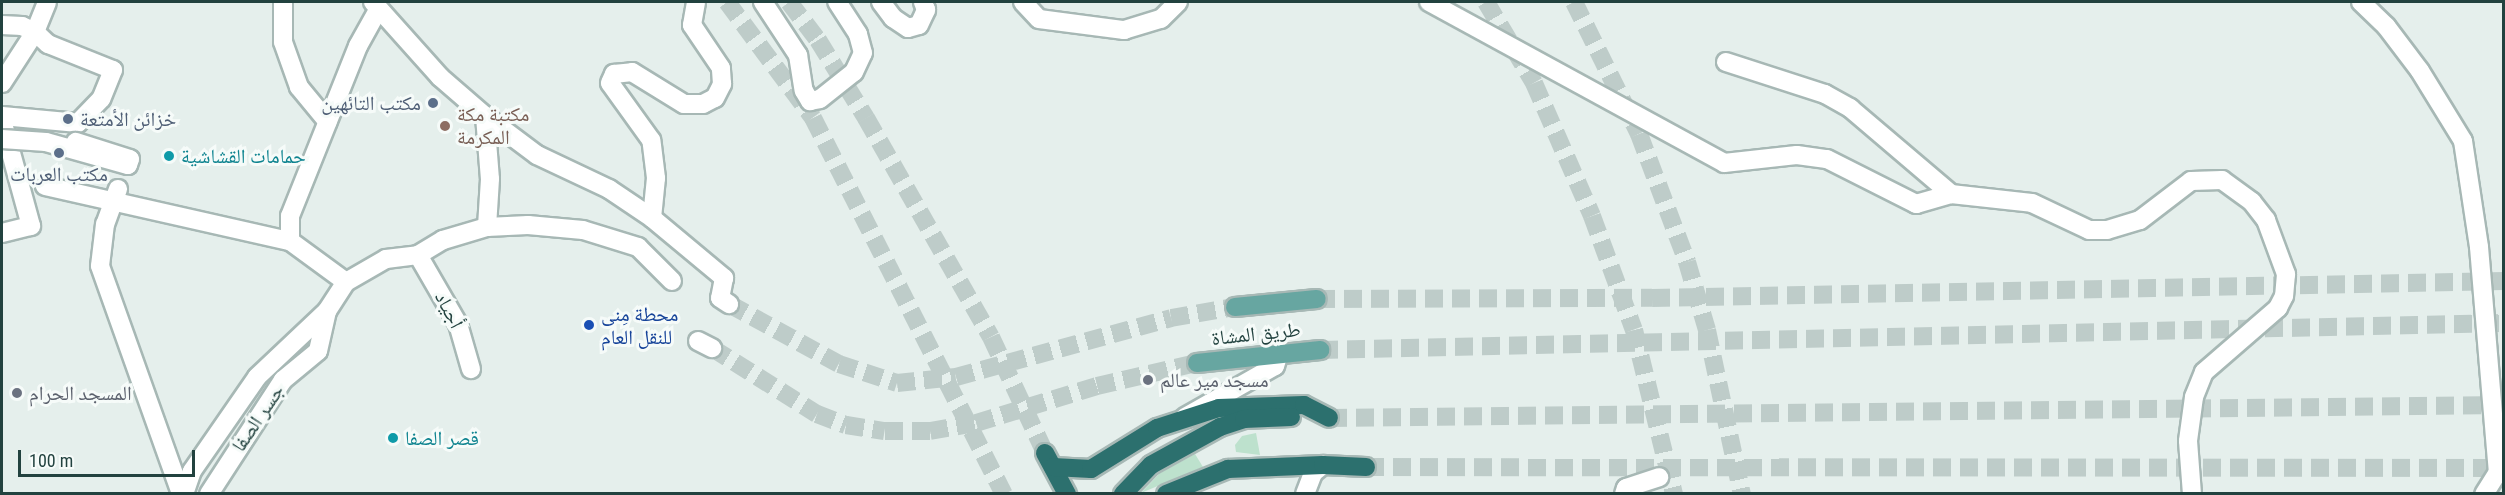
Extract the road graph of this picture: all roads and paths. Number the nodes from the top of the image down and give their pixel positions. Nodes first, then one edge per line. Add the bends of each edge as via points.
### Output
1 (47, 2) edge
2 (284, 2) edge
3 (696, 2) edge
4 (763, 2) edge
5 (837, 2) edge
6 (881, 2) edge
7 (923, 2) edge
8 (1023, 2) edge
9 (1178, 2) edge
10 (1429, 2) edge
11 (2361, 2) edge
12 (375, 6) edge
13 (2, 25) edge
14 (35, 32) junction
15 (1726, 62) dead end
16 (2, 83) edge
17 (2, 116) edge
18 (485, 116) junction
19 (328, 122) junction
20 (78, 123) junction
21 (2, 139) edge
22 (45, 186) dead end
23 (1951, 194) junction
24 (117, 195) junction
25 (652, 218) junction
26 (487, 227) junction
27 (2, 233) edge
28 (290, 241) junction
29 (418, 255) junction
30 (672, 281) dead end
31 (346, 282) junction
32 (1317, 299) tunnel mouth
33 (724, 301) dead end
34 (1235, 307) tunnel mouth
35 (327, 311) junction
36 (1320, 350) tunnel mouth
37 (1280, 353) junction
38 (1197, 363) tunnel mouth
39 (471, 369) dead end
40 (1185, 417) junction
41 (1291, 465) junction
42 (1323, 465) junction
43 (1366, 467) tunnel mouth
44 (1659, 477) tunnel mouth
45 (183, 494) edge
46 (209, 494) edge
47 (1067, 494) edge
48 (1123, 494) edge
49 (1166, 494) edge
50 (1299, 494) edge
51 (1305, 494) edge
52 (1624, 494) edge
53 (2192, 494) edge
54 (2484, 494) edge

1 - 14 street
2 - 19 street via 283,42 299,87
3 - 25 street via 692,25 722,68 722,84 715,98 703,104 684,104 632,72 614,74 610,83 651,140 656,178
4 - 5 street via 798,55 804,91 810,101 820,99 854,72 863,53 858,34
6 - 7 street via 893,18 908,28 919,25 926,10
8 - 9 street via 1039,19 1124,30 1161,19
10 - 23 street via 1724,163 1797,155 1827,159 1916,204
11 - 54 street via 2386,26 2420,71 2463,141 2480,247 2498,472
12 - 18 street via 440,77
12 - 19 street
13 - 14 street
14 - 16 street
14 - 20 street via 48,45 113,70 101,99
15 - 23 street via 1825,94 1850,108
17 - 20 street
17 - 27 street via 31,226
18 - 25 street via 537,155 609,189
18 - 26 street via 490,179
19 - 28 street via 290,216
20 - 21 street, bridge via 72,141 130,159 128,165 46,142
22 - 24 street
23 - 53 street via 2032,203 2071,225 2098,230 2140,220 2191,181 2222,180 2252,202 2266,220 2286,274 2284,296 2278,308 2204,372 2194,397 2188,441
24 - 28 street
24 - 45 street via 105,224 100,266
25 - 33 street via 724,278
26 - 29 street via 443,240
26 - 30 street via 528,225 583,230 638,247
28 - 31 street
29 - 31 street via 386,259
29 - 39 street, أجياد via 458,324
31 - 35 street
32 - 34 main road, طريق المشاة
35 - 45 street via 257,377 192,471
35 - 46 street, جسر الصفا via 318,351 283,380
36 - 37 main road, طريق المشاة
37 - 38 main road, طريق المشاة
37 - 40 street via 1275,366
40 - 47 highway via 1151,432 1091,469 1049,460
40 - 48 highway via 1250,405 1304,405 1329,418 1244,419 1220,427 1151,465
41 - 42 highway
41 - 49 highway via 1228,470
41 - 50 street
42 - 43 highway
42 - 51 street via 1313,472
44 - 52 street via 1626,488

